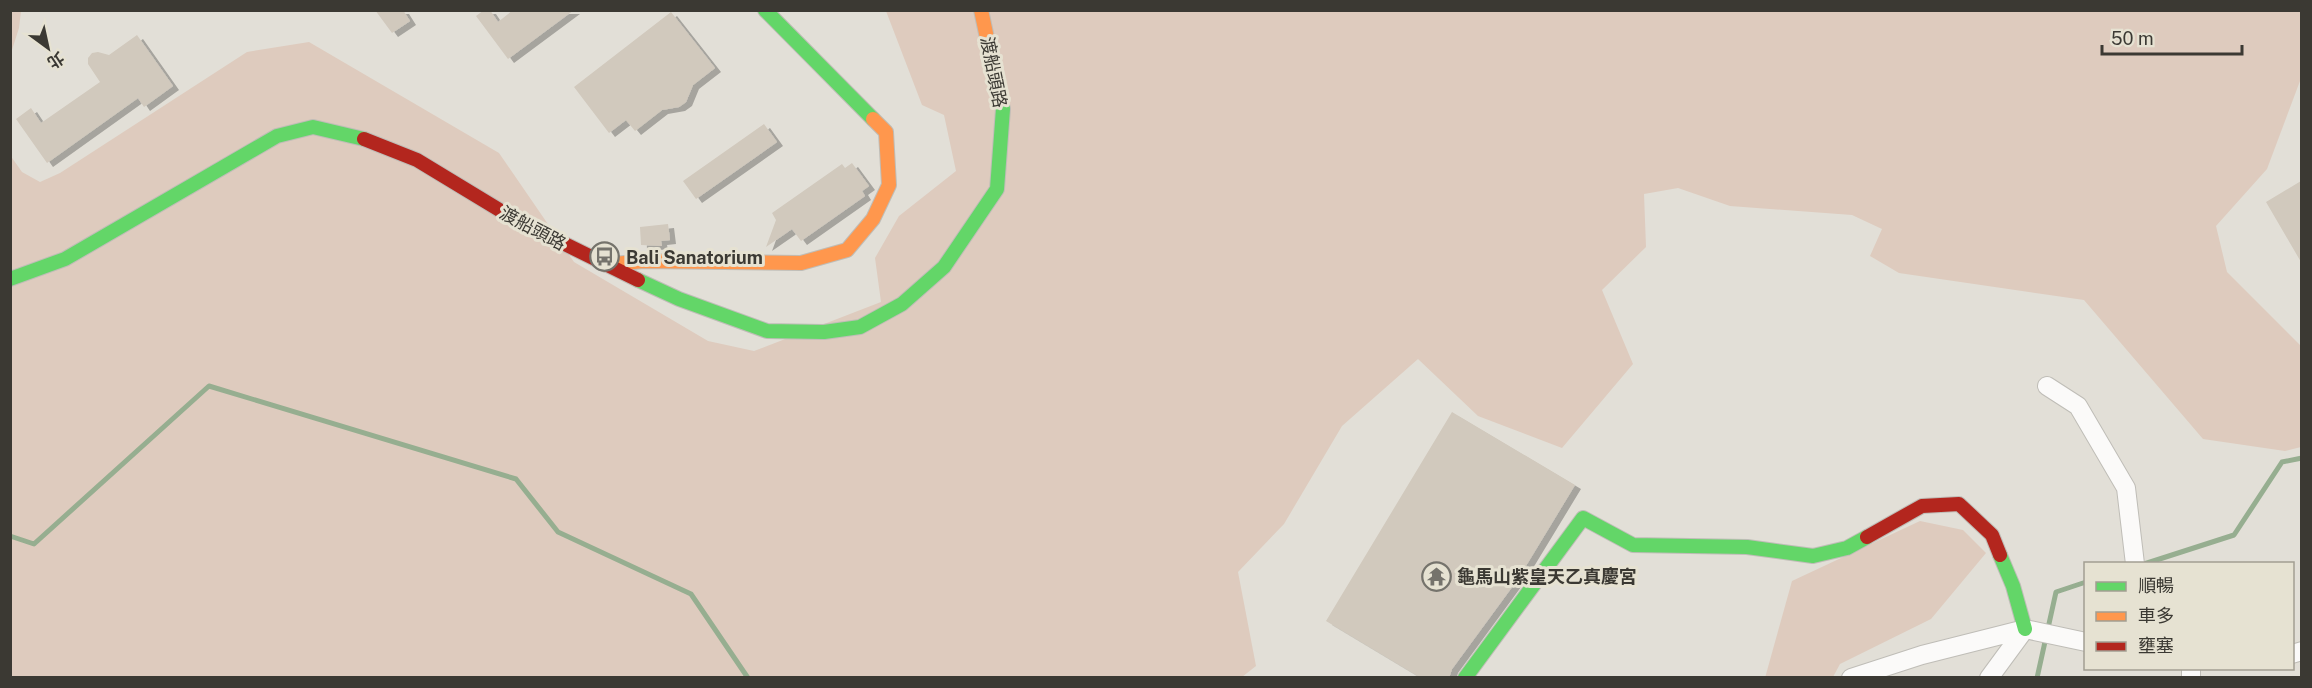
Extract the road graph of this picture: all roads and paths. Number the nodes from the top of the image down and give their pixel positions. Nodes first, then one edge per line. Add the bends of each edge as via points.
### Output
1 (765, 10) edge
2 (981, 10) edge
3 (605, 265) junction
4 (10, 279) edge
5 (2047, 386) dead end
6 (2134, 559) edge
7 (2029, 630) junction
8 (2084, 642) edge
9 (1465, 678) edge
10 (1851, 678) edge
11 (1989, 678) edge

1 - 3 street via 886,132 890,185 873,219 847,250 801,263 643,261
2 - 3 street, 渡船頭路 via 1003,108 997,189 944,267 902,304 860,327 824,332 767,331 679,299
3 - 4 street, 渡船頭路 via 516,220 417,160 367,140 313,127 277,136 65,260
5 - 6 street via 2078,406 2126,488
7 - 8 street
7 - 9 street via 1992,535 1959,504 1922,506 1846,548 1813,556 1747,547 1633,544 1583,518
7 - 10 street
7 - 11 street

